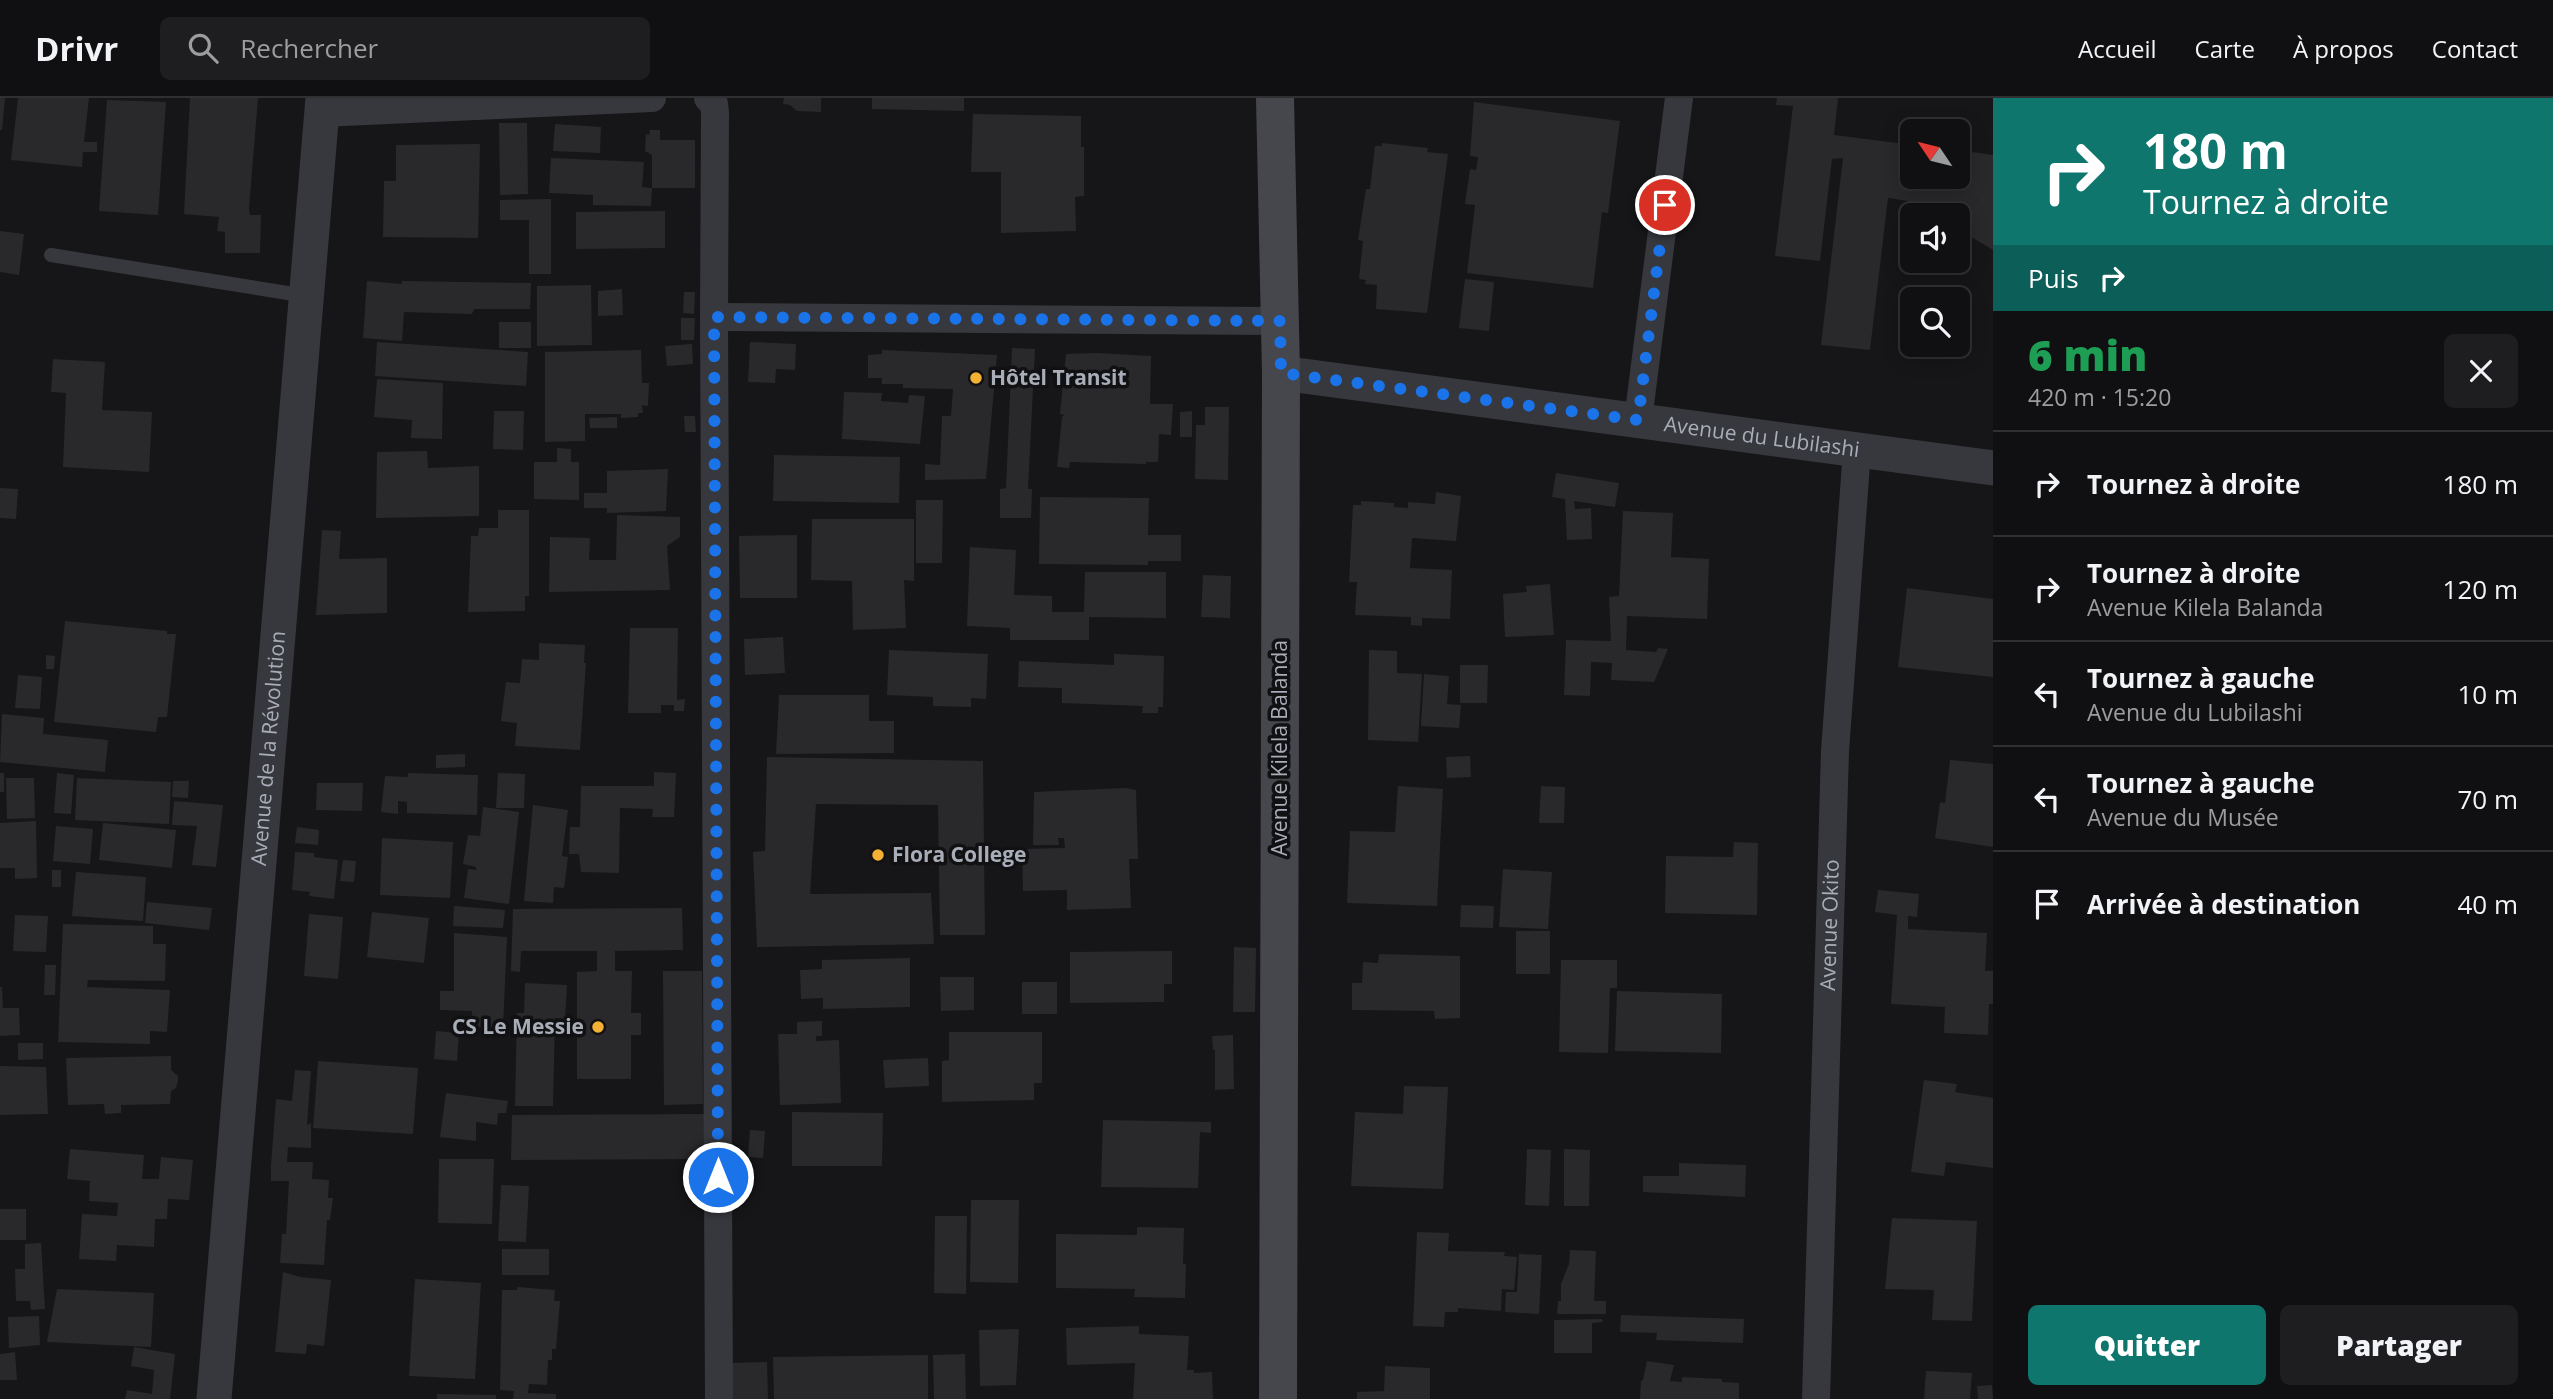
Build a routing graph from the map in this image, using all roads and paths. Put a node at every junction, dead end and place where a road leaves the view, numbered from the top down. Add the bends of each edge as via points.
1 (652, 98) edge
2 (708, 98) edge
3 (1275, 98) edge
4 (1679, 98) edge
5 (322, 105) edge
6 (51, 255) dead end
7 (306, 296) junction
8 (714, 317) junction
9 (1280, 321) junction
10 (1281, 373) junction
11 (1638, 420) junction
12 (1857, 450) junction
13 (1993, 468) edge
14 (214, 1399) edge
15 (719, 1399) edge
16 (1278, 1399) edge
17 (1816, 1399) edge

1 - 5 street
2 - 8 street via 715,113
3 - 9 main road, Avenue Kilela Balanda
4 - 11 street
5 - 7 street, Avenue de la Révolution
6 - 7 lane
7 - 14 street, Avenue de la Révolution
8 - 9 street
8 - 15 street
9 - 10 main road, Avenue Kilela Balanda
10 - 11 street, Avenue du Lubilashi
10 - 16 main road, Avenue Kilela Balanda
11 - 12 street, Avenue du Lubilashi
12 - 13 street, Avenue du Lubilashi
12 - 17 street, Avenue Okito via 1835,751

